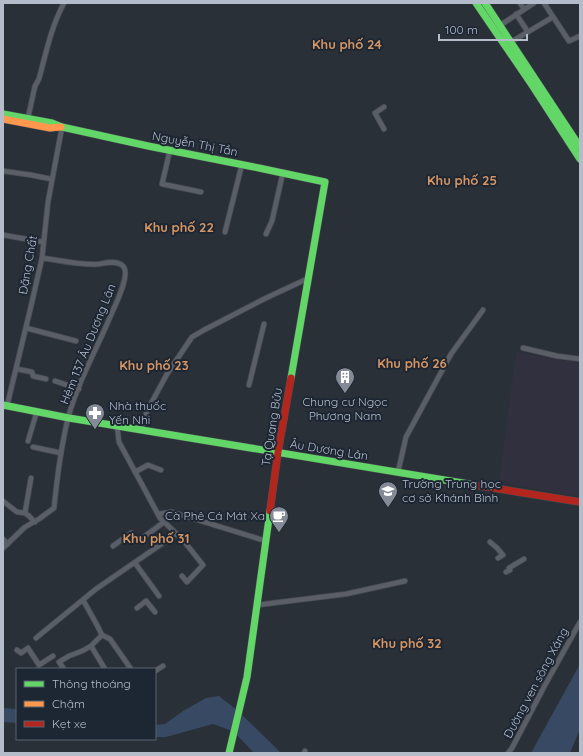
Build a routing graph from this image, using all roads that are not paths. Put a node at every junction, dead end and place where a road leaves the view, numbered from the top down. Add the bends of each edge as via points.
1 (64, 3) edge
2 (476, 3) edge
3 (485, 3) edge
4 (520, 3) edge
5 (534, 3) edge
6 (544, 3) edge
7 (524, 9) junction
8 (516, 14) junction
9 (553, 17) junction
10 (496, 28) junction
11 (528, 32) junction
12 (580, 36) edge
13 (511, 42) junction
14 (384, 107) dead end
15 (3, 114) edge
16 (28, 118) junction
17 (3, 119) edge
18 (62, 127) junction
19 (384, 129) dead end
20 (580, 147) edge
21 (170, 150) junction
22 (580, 160) edge
23 (242, 164) junction
24 (3, 171) edge
25 (283, 172) junction
26 (51, 179) junction
27 (325, 182) joint
28 (201, 192) dead end
29 (225, 232) dead end
30 (266, 234) dead end
31 (3, 235) edge
32 (43, 242) junction
33 (42, 258) junction
34 (308, 278) junction
35 (483, 310) dead end
36 (264, 324) dead end
37 (26, 328) junction
38 (76, 341) dead end
39 (523, 348) dead end
40 (580, 359) edge
41 (17, 369) junction
42 (46, 379) dead end
43 (55, 381) dead end
44 (249, 385) dead end
45 (79, 388) junction
46 (5, 405) edge
47 (37, 412) junction
48 (69, 418) junction
49 (116, 426) junction
50 (140, 430) junction
51 (28, 442) dead end
52 (33, 447) dead end
53 (278, 452) junction
54 (61, 453) junction
55 (161, 470) dead end
56 (135, 472) junction
57 (398, 472) junction
58 (31, 478) dead end
59 (3, 501) edge
60 (580, 502) edge
61 (25, 513) junction
62 (158, 514) junction
63 (35, 522) junction
64 (164, 522) junction
65 (176, 534) junction
66 (3, 539) edge
67 (266, 540) junction
68 (490, 542) dead end
69 (8, 544) junction
70 (112, 546) dead end
71 (3, 548) edge
72 (498, 558) dead end
73 (524, 559) dead end
74 (135, 563) junction
75 (506, 572) dead end
76 (182, 576) dead end
77 (405, 581) dead end
78 (159, 596) dead end
79 (83, 600) junction
80 (257, 605) junction
81 (137, 608) dead end
82 (156, 612) dead end
83 (580, 622) edge
84 (102, 635) junction
85 (36, 638) dead end
86 (91, 646) junction
87 (17, 650) dead end
88 (53, 656) dead end
89 (163, 666) dead end
90 (63, 668) edge
91 (104, 668) edge
92 (130, 668) edge
93 (156, 670) edge
94 (229, 753) edge
95 (508, 753) edge

1 - 16 street via 51,32
2 - 10 main road
3 - 10 main road
4 - 7 street
5 - 7 street
6 - 9 street
7 - 8 street
8 - 10 street
8 - 11 street
9 - 11 street
9 - 12 street via 569,41
10 - 13 main road
10 - 22 main road
11 - 13 street
13 - 20 main road
14 - 19 street via 375,114
15 - 16 main road, Nguyễn Thị Tần
16 - 18 main road, Nguyễn Thị Tần via 52,122
17 - 18 main road, Nguyễn Thị Tần via 50,128
18 - 21 main road, Nguyễn Thị Tần
18 - 26 street, Đặng Chất
21 - 23 main road, Nguyễn Thị Tần
21 - 28 street via 162,184
23 - 25 main road, Nguyễn Thị Tần
23 - 29 street
24 - 26 street
25 - 27 main road, Nguyễn Thị Tần
25 - 30 street via 272,221
26 - 32 street, Đặng Chất
27 - 34 main road, Tạ Quang Bửu
31 - 32 street
32 - 33 street, Đặng Chất
33 - 37 street, Đặng Chất
33 - 45 street, Hẻm 137 Âu Dương Lân via 85,264 120,264 126,272 120,294
34 - 50 street via 192,337 167,374
34 - 53 main road, Tạ Quang Bửu
35 - 57 street via 451,354 406,437
36 - 44 street
37 - 38 street
37 - 41 street, Đặng Chất
39 - 40 street
41 - 42 street via 32,372 33,376
41 - 46 street, Đặng Chất
43 - 45 street
45 - 48 street, Hẻm 137 Âu Dương Lân
46 - 47 main road, Âu Dương Lân
47 - 48 main road, Âu Dương Lân
47 - 51 street
48 - 49 main road, Âu Dương Lân
48 - 54 street, Hẻm 137 Âu Dương Lân
49 - 50 main road, Âu Dương Lân
49 - 56 street via 118,442
50 - 53 main road, Âu Dương Lân
52 - 54 street
53 - 57 main road, Âu Dương Lân
53 - 67 main road, Tạ Quang Bửu
54 - 63 street, Hẻm 137 Âu Dương Lân via 54,508
55 - 56 street via 148,465
56 - 62 street
57 - 60 main road, Âu Dương Lân
58 - 61 street
59 - 61 street via 17,512
61 - 63 street
62 - 64 street
62 - 67 street via 172,512
63 - 69 street, Hẻm 137 Âu Dương Lân via 25,527
64 - 65 street
64 - 70 street via 137,542 131,533
65 - 74 street
65 - 76 street via 203,565 187,582
66 - 69 street
67 - 80 main road, Tạ Quang Bửu
68 - 72 street via 503,555
69 - 71 street, Hẻm 137 Âu Dương Lân
73 - 75 street
74 - 78 street
74 - 79 street
77 - 80 street via 346,594
79 - 84 street
79 - 85 street
80 - 94 main road, Tạ Quang Bửu via 247,677
81 - 82 street via 146,601
83 - 95 street, Đường ven sông Xáng
84 - 86 street
84 - 92 street via 110,640
86 - 90 street via 59,662
86 - 91 street
87 - 88 street via 21,653 28,648 39,665
89 - 93 street

